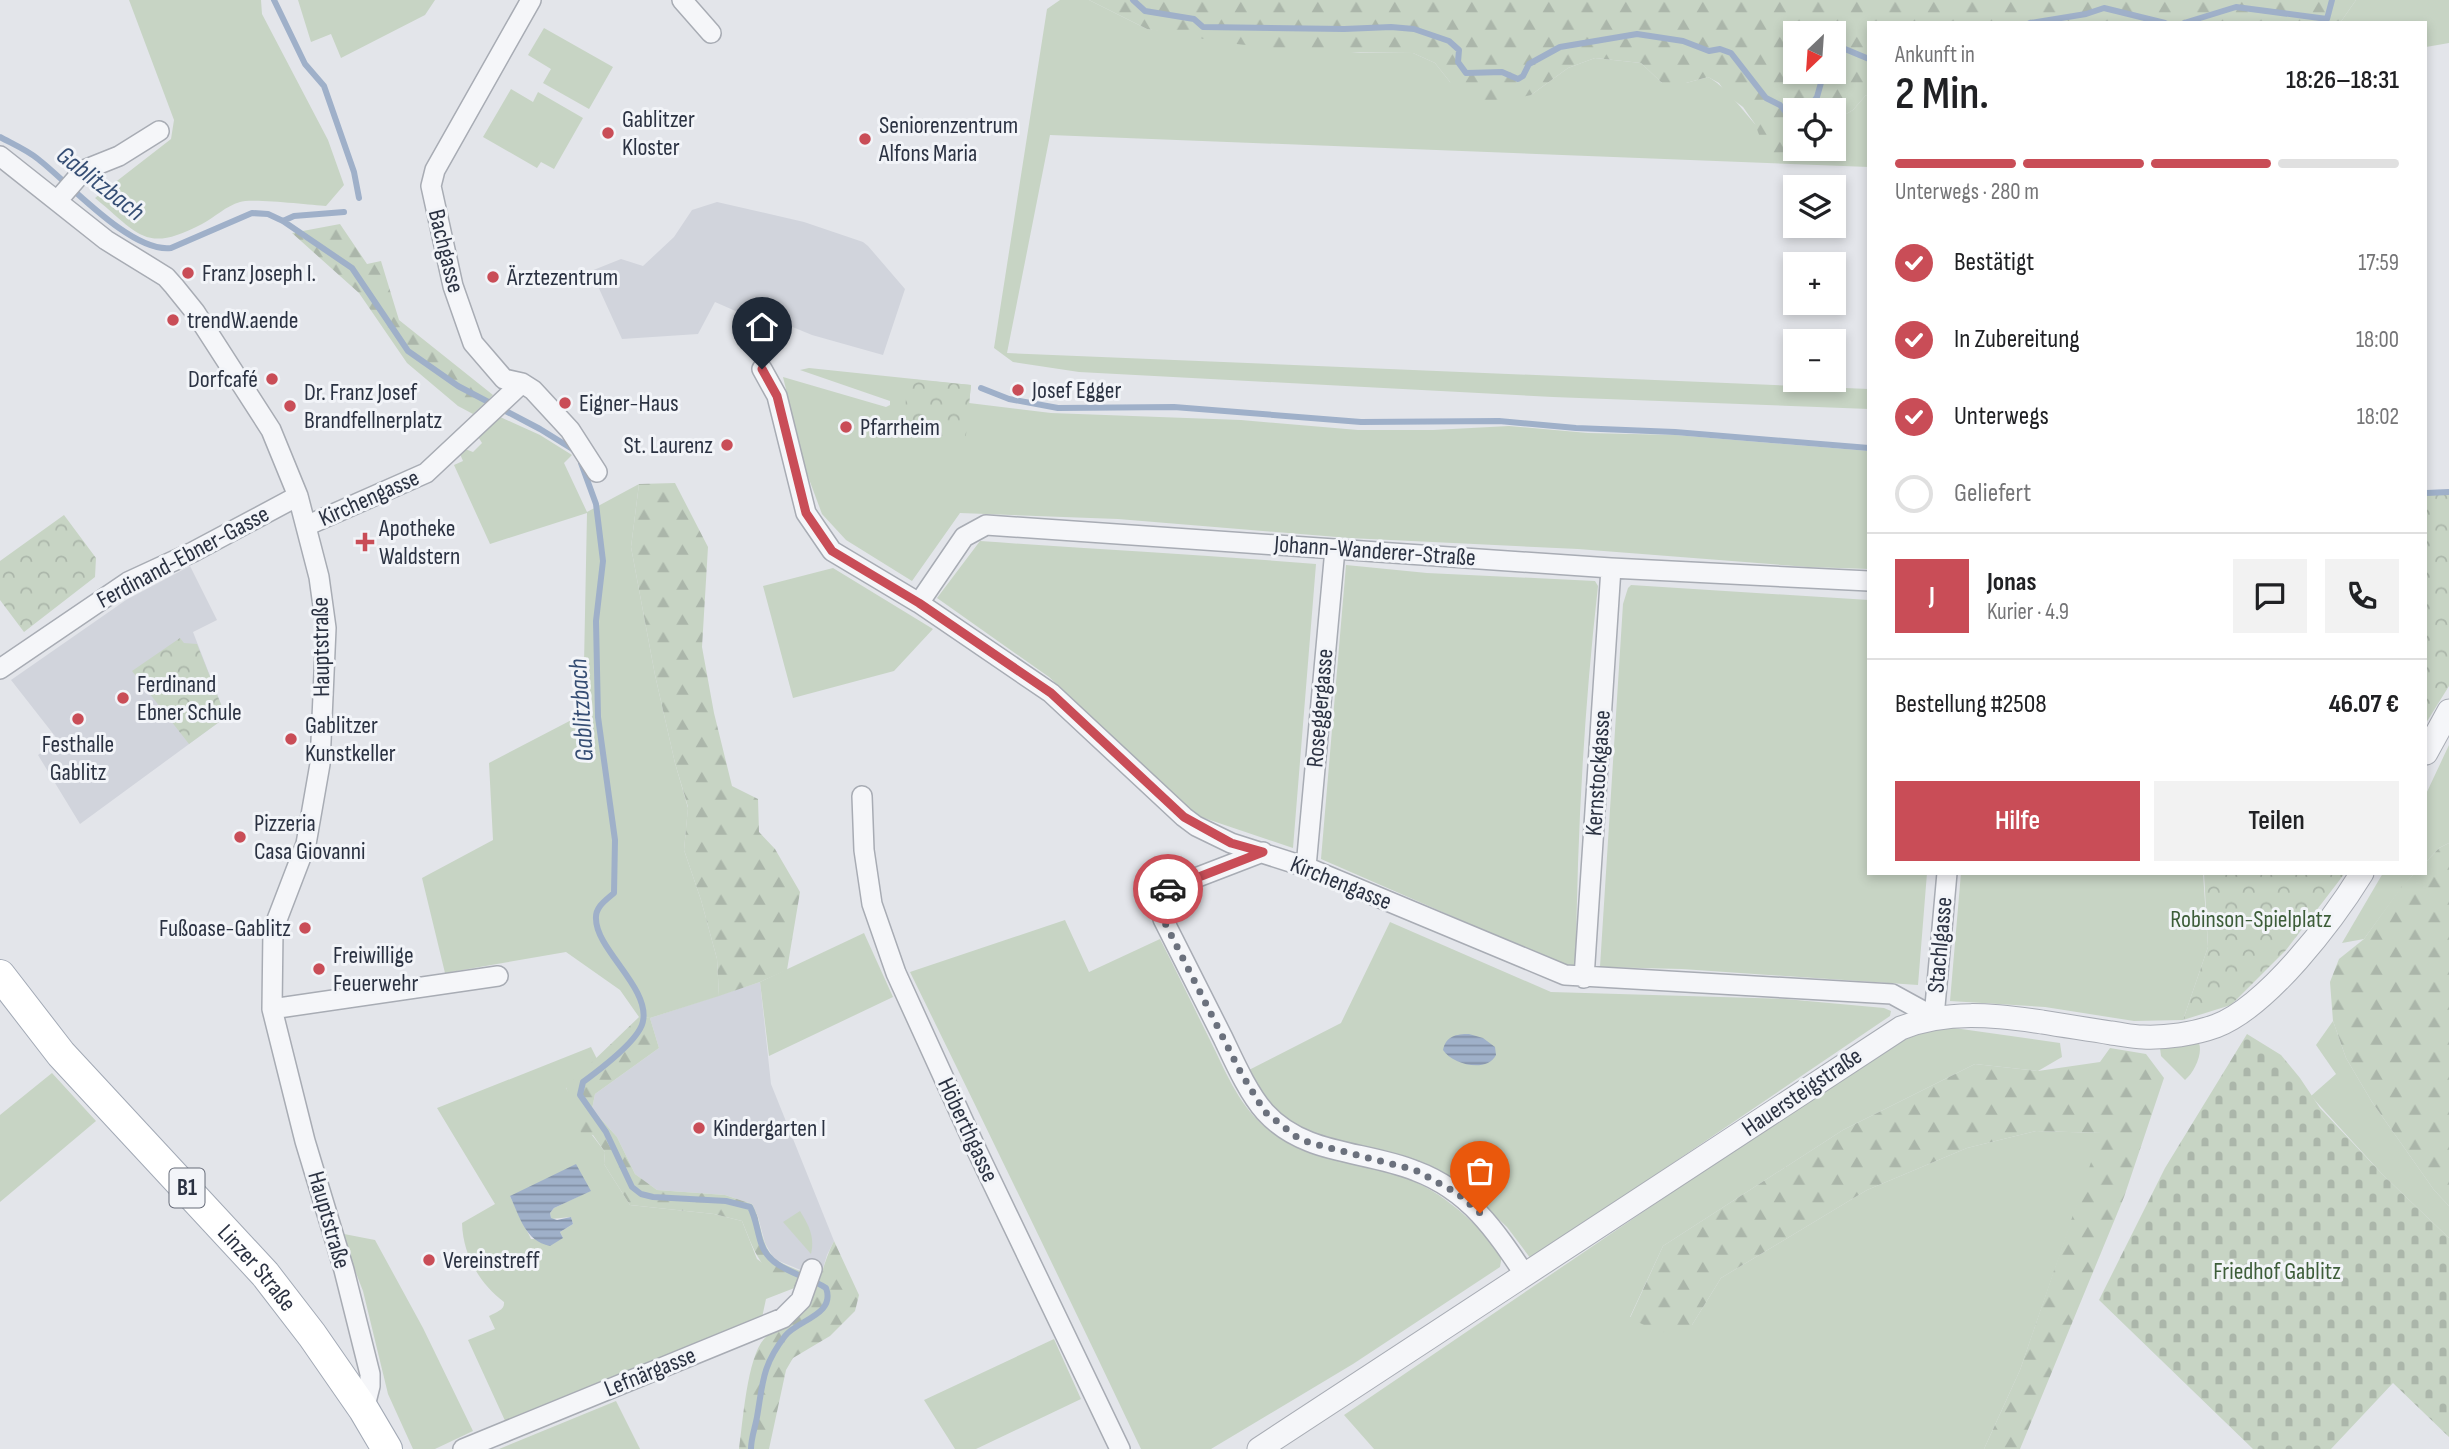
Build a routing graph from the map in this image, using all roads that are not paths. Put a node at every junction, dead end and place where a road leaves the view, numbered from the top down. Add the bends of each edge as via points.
1 (531, 0) edge
2 (682, 0) edge
3 (710, 33) dead end
4 (159, 131) dead end
5 (0, 156) edge
6 (61, 197) junction
7 (762, 369) dead end
8 (517, 387) junction
9 (597, 472) dead end
10 (298, 496) junction
11 (306, 526) junction
12 (1335, 549) junction
13 (1611, 568) junction
14 (1867, 582) edge
15 (919, 603) junction
16 (0, 668) edge
17 (2449, 710) edge
18 (2427, 751) edge
19 (862, 796) dead end
20 (1263, 852) junction
21 (1306, 867) junction
22 (1947, 875) edge
23 (2361, 875) edge
24 (0, 975) edge
25 (498, 976) dead end
26 (1584, 978) junction
27 (272, 1009) junction
28 (1934, 1017) junction
29 (812, 1269) dead end
30 (1525, 1275) junction
31 (364, 1410) junction
32 (387, 1449) edge
33 (463, 1449) edge
34 (1120, 1449) edge
35 (1259, 1449) edge

1 - 8 street, Bachgasse via 430,186 453,286 473,344
2 - 3 street
4 - 6 street via 119,156 84,170
5 - 6 street, Hauptstraße
6 - 10 street, Hauptstraße via 107,240 166,277 195,312 276,440
7 - 15 street, Kirchengasse via 777,396 806,513 832,551
8 - 9 street, Bachgasse via 533,390 570,430
8 - 11 street, Kirchengasse via 426,473
10 - 11 street, Hauptstraße
10 - 16 street, Ferdinand-Ebner-Gasse via 128,582
11 - 27 street, Hauptstraße via 326,628 320,764 306,844 273,930
12 - 13 street, Johann-Wanderer-Straße
12 - 15 street, Johann-Wanderer-Straße via 986,525 964,537
12 - 21 street, Roseggergasse
13 - 14 street, Johann-Wanderer-Straße
13 - 26 street, Kernstockgasse
15 - 20 street, Kirchengasse via 1051,693 1184,817 1231,843
17 - 18 street
19 - 34 street, Höberthgasse via 873,904 896,973
20 - 21 street, Kirchengasse
20 - 30 street via 1172,887 1162,898 1163,919 1247,1083 1265,1112 1298,1138 1415,1170 1457,1193 1480,1213
21 - 26 street, Kirchengasse via 1555,971
22 - 28 street, Stachlgasse
23 - 28 street, Hauersteigstraße via 2337,911 2288,968 2257,998 2218,1025 2141,1038 2004,1016
24 - 31 main road, Linzer Straße / B1 via 61,1054 265,1274
25 - 27 street
26 - 28 street, Kirchengasse via 1892,994
27 - 31 street, Hauptstraße via 370,1374
28 - 30 street, Hauersteigstraße via 1887,1036
29 - 33 street, Lefnärgasse via 801,1300 783,1318
30 - 35 street, Hauersteigstraße
31 - 32 main road, Linzer Straße / B1

